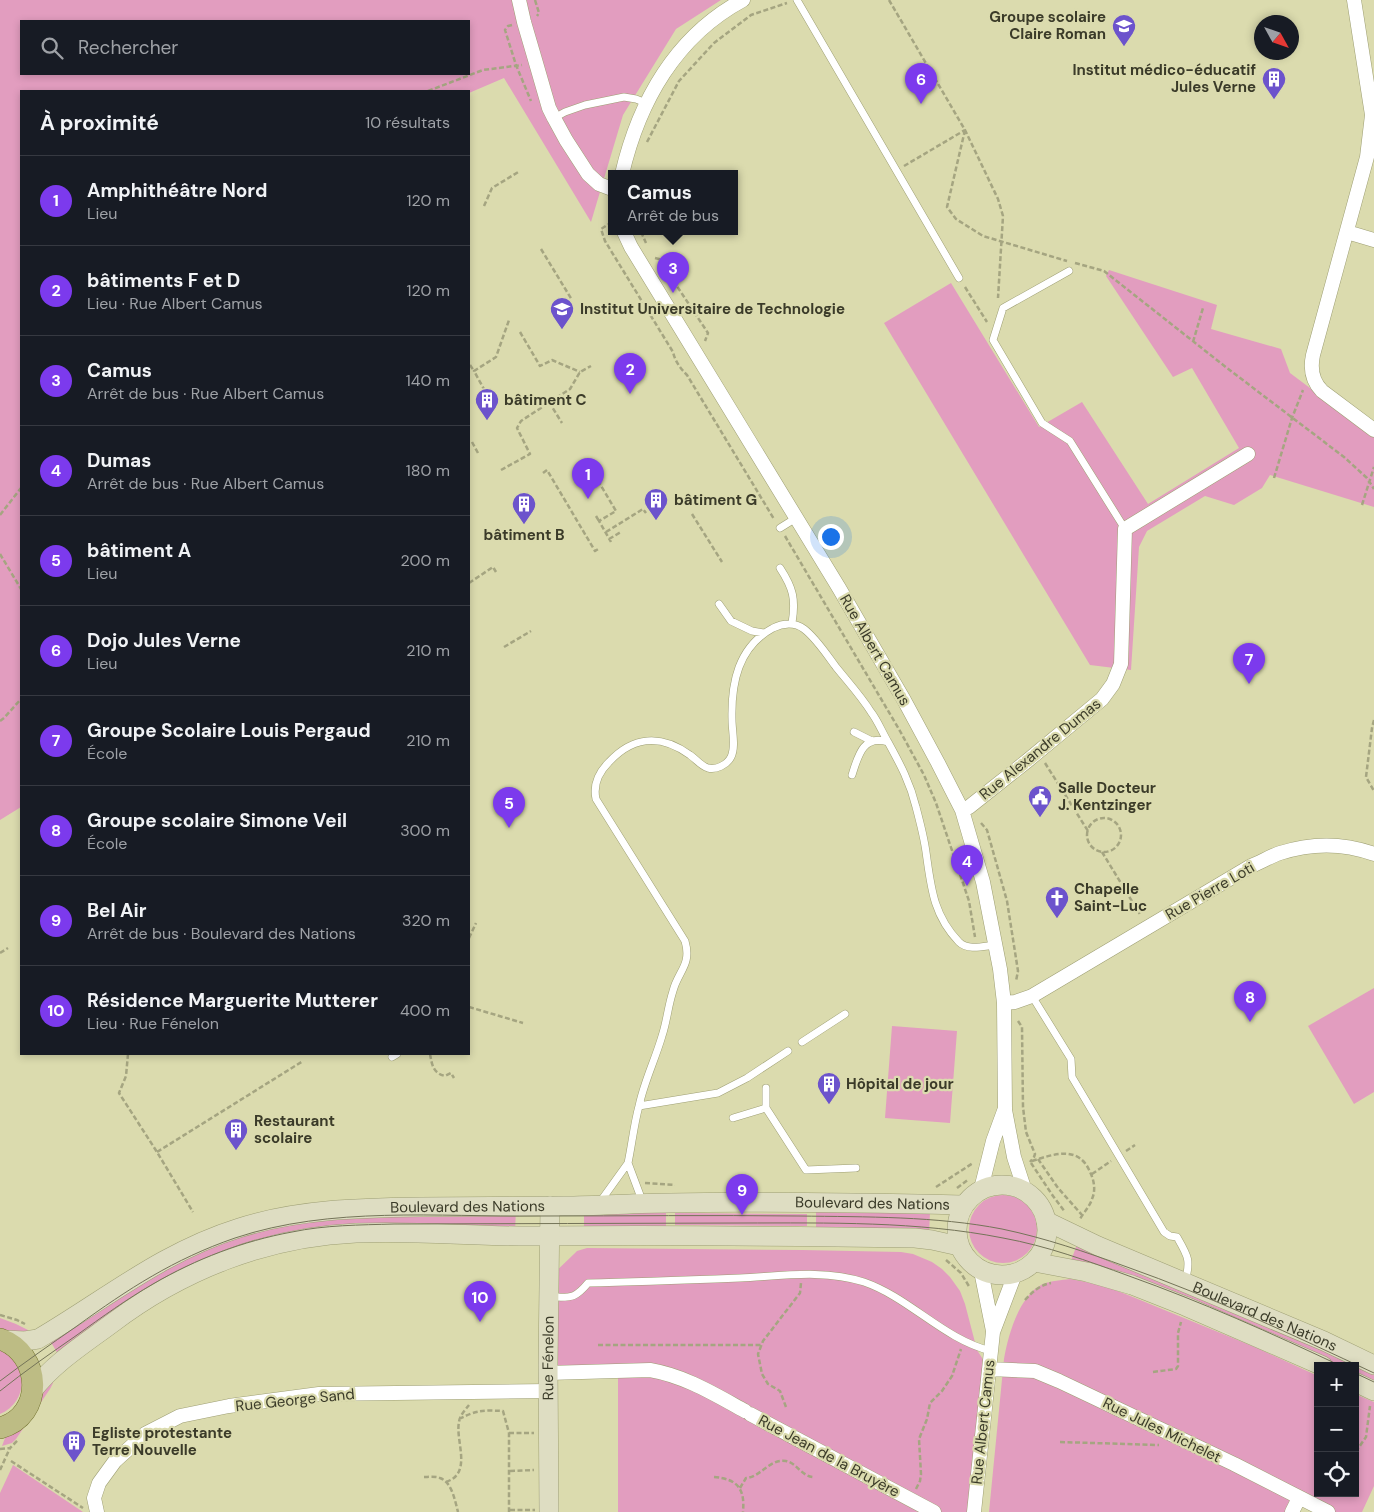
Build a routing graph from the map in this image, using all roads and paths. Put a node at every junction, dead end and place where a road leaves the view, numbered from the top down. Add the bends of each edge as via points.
1 (519, 0) edge
2 (743, 0) edge
3 (797, 0) edge
4 (889, 0) edge
5 (1354, 0) edge
6 (536, 63) junction
7 (1370, 72) edge
8 (470, 75) edge
9 (470, 75) edge
10 (431, 90) edge
11 (646, 102) junction
12 (1373, 115) edge
13 (554, 118) junction
14 (965, 130) junction
15 (645, 146) dead end
16 (623, 170) edge
17 (896, 170) junction
18 (520, 171) dead end
19 (608, 188) edge
20 (484, 206) dead end
21 (1347, 232) junction
22 (625, 235) edge
23 (1374, 240) edge
24 (1002, 241) junction
25 (541, 248) dead end
26 (1069, 271) dead end
27 (959, 278) joint
28 (572, 300) dead end
29 (998, 301) dead end
30 (1203, 308) dead end
31 (993, 316) dead end
32 (509, 320) dead end
33 (520, 332) dead end
34 (1193, 342) junction
35 (470, 365) edge
36 (591, 366) dead end
37 (474, 371) junction
38 (580, 372) junction
39 (1313, 377) junction
40 (485, 390) dead end
41 (543, 399) dead end
42 (547, 403) junction
43 (1292, 418) junction
44 (562, 423) dead end
45 (1374, 430) edge
46 (472, 442) dead end
47 (478, 453) dead end
48 (1248, 454) dead end
49 (1374, 467) edge
50 (501, 470) dead end
51 (543, 473) dead end
52 (594, 474) dead end
53 (1274, 478) dead end
54 (1370, 482) junction
55 (20, 489) edge
56 (1374, 489) edge
57 (1362, 505) dead end
58 (646, 513) dead end
59 (692, 514) dead end
60 (0, 515) edge
61 (596, 516) dead end
62 (796, 518) junction
63 (599, 521) junction
64 (780, 528) dead end
65 (1125, 529) junction
66 (605, 532) junction
67 (621, 532) dead end
68 (584, 533) junction
69 (580, 536) dead end
70 (600, 548) dead end
71 (0, 554) edge
72 (722, 562) dead end
73 (780, 568) dead end
74 (496, 572) dead end
75 (470, 582) edge
76 (20, 587) edge
77 (719, 604) dead end
78 (792, 623) junction
79 (530, 631) dead end
80 (764, 633) junction
81 (504, 647) dead end
82 (20, 700) edge
83 (1374, 720) edge
84 (0, 721) edge
85 (854, 732) dead end
86 (872, 741) junction
87 (888, 742) junction
88 (1038, 752) junction
89 (852, 775) dead end
90 (1374, 791) edge
91 (962, 810) junction
92 (1088, 831) junction
93 (1102, 852) junction
94 (1374, 854) edge
95 (476, 923) dead end
96 (1148, 928) junction
97 (470, 936) edge
98 (995, 945) junction
99 (8, 948) dead end
100 (0, 953) edge
101 (1032, 996) junction
102 (1004, 1003) junction
103 (470, 1007) edge
104 (845, 1014) dead end
105 (523, 1023) dead end
106 (802, 1042) dead end
107 (788, 1051) dead end
108 (128, 1055) edge
109 (430, 1055) edge
110 (302, 1061) dead end
111 (454, 1078) dead end
112 (766, 1088) dead end
113 (639, 1106) junction
114 (766, 1108) junction
115 (1004, 1110) junction
116 (734, 1118) dead end
117 (158, 1152) junction
118 (1038, 1159) junction
119 (976, 1161) dead end
120 (628, 1163) junction
121 (856, 1168) dead end
122 (976, 1183) junction
123 (934, 1188) dead end
124 (1025, 1191) junction
125 (959, 1198) junction
126 (643, 1204) junction
127 (598, 1205) junction
128 (550, 1206) junction
129 (193, 1212) dead end
130 (1068, 1215) dead end
131 (1082, 1215) junction
132 (1046, 1220) junction
133 (1078, 1222) dead end
134 (550, 1236) junction
135 (959, 1246) junction
136 (943, 1258) dead end
137 (1034, 1262) junction
138 (981, 1271) junction
139 (801, 1274) junction
140 (1015, 1274) junction
141 (1055, 1282) dead end
142 (1185, 1282) junction
143 (970, 1288) dead end
144 (549, 1297) junction
145 (1024, 1300) dead end
146 (1185, 1306) junction
147 (0, 1315) edge
148 (25, 1324) dead end
149 (993, 1332) junction
150 (2, 1340) edge
151 (963, 1340) junction
152 (762, 1345) junction
153 (598, 1346) dead end
154 (991, 1351) junction
155 (1314, 1362) edge
156 (1374, 1365) edge
157 (989, 1368) junction
158 (1153, 1372) dead end
159 (548, 1382) junction
160 (1359, 1384) edge
161 (33, 1390) junction
162 (1373, 1390) edge
163 (473, 1392) junction
164 (786, 1407) dead end
165 (459, 1419) junction
166 (548, 1432) junction
167 (510, 1433) junction
168 (4, 1435) edge
169 (1060, 1442) dead end
170 (1162, 1445) dead end
171 (1359, 1447) edge
172 (11, 1461) dead end
173 (548, 1469) junction
174 (0, 1470) edge
175 (509, 1471) junction
176 (424, 1477) dead end
177 (714, 1477) dead end
178 (813, 1477) dead end
179 (446, 1482) junction
180 (740, 1488) junction
181 (1299, 1498) junction
182 (909, 1499) junction
183 (91, 1511) edge
184 (509, 1511) edge
185 (548, 1511) edge
186 (458, 1512) edge
187 (743, 1512) edge
188 (934, 1512) edge
189 (974, 1512) edge
190 (1292, 1512) edge
191 (1328, 1512) edge

1 - 6 street
2 - 11 street via 701,29 675,56
3 - 15 path via 751,15 714,43 679,81
3 - 17 lane
4 - 14 path
5 - 7 street
6 - 8 path via 483,70
6 - 13 street
7 - 12 street
9 - 10 path
11 - 13 lane via 624,97 585,105
11 - 16 street
12 - 21 street via 1367,157
13 - 19 street via 588,174
14 - 17 path
14 - 24 path via 998,199
14 - 24 path via 947,207 956,219 983,236
17 - 27 lane
18 - 20 path via 492,188
21 - 23 street
21 - 39 street via 1313,355
22 - 62 street, Rue Albert Camus
24 - 29 path
24 - 34 path via 1104,271
25 - 28 path
26 - 65 lane via 1003,308 993,340 1042,423 1070,441
27 - 31 path via 989,325
30 - 34 path
32 - 37 path via 496,357
33 - 38 path via 540,366 552,360
34 - 43 path
35 - 37 path
36 - 38 path
37 - 40 path
38 - 42 path via 570,389
39 - 43 path via 1305,385
39 - 45 street via 1322,391
41 - 42 path
42 - 44 path
42 - 50 path via 521,421 517,428 530,454
43 - 53 path
43 - 54 path via 1344,456
46 - 47 path
48 - 65 street
49 - 54 path
51 - 68 path via 547,470
52 - 63 path via 616,511
54 - 56 path
54 - 57 path
55 - 60 path
58 - 66 path via 644,509
59 - 72 path
61 - 63 path
62 - 64 lane
62 - 91 street, Rue Albert Camus via 904,700
63 - 66 path
65 - 88 street, Rue Alexandre Dumas via 1121,664 1113,684 1102,699
66 - 67 path via 610,540
68 - 69 path
68 - 70 path via 595,551
71 - 76 path
73 - 78 lane via 792,591 795,607
74 - 75 path via 493,567
77 - 80 lane via 731,621
78 - 80 lane
78 - 87 lane via 804,629 823,649 872,712
79 - 81 path
80 - 113 lane via 740,661 734,684 733,744 731,758 726,763 709,768 674,745 642,741 627,746 598,775 596,799 688,950 685,966 673,989 662,1037
82 - 84 path
83 - 90 path via 1366,777
85 - 86 lane
86 - 87 lane
86 - 89 lane via 860,752
87 - 98 lane via 909,782 937,908 961,944 969,948
88 - 91 street, Rue Alexandre Dumas
88 - 92 path
91 - 98 street, Rue Albert Camus via 983,882
92 - 93 path via 1092,847
92 - 93 path via 1094,822 1104,818 1118,826 1121,836 1118,846
93 - 96 path
94 - 96 street, Rue Pierre Loti via 1358,848 1336,846 1280,853 1252,866
95 - 97 path
96 - 101 street, Rue Pierre Loti
98 - 102 street, Rue Albert Camus
99 - 100 path
101 - 102 street, Rue Pierre Loti
101 - 142 lane via 1071,1060 1072,1077 1164,1232 1177,1237 1184,1248 1189,1264
102 - 115 street, Rue Albert Camus
103 - 105 path
104 - 106 lane
107 - 113 lane via 718,1094
108 - 117 path via 126,1076 119,1093
109 - 111 path via 438,1074 445,1076 451,1073
110 - 117 path
112 - 114 lane
113 - 120 lane
114 - 116 lane
114 - 121 lane via 806,1170
115 - 122 street, Rue Albert Camus
115 - 124 street, Rue Albert Camus
117 - 129 path
118 - 130 path via 1030,1162
118 - 131 path
118 - 131 path via 1071,1154 1086,1163 1095,1188 1091,1203
119 - 123 path
120 - 126 lane
120 - 127 lane
122 - 124 main road via 1002,1184
122 - 125 main road
122 - 125 path
124 - 132 main road via 1035,1199
125 - 126 main road, Boulevard des Nations via 920,1204
125 - 135 main road via 956,1230
126 - 127 main road, Boulevard des Nations
127 - 128 main road, Boulevard des Nations
128 - 134 main road, Rue Fénelon
128 - 150 main road, Boulevard des Nations via 326,1210 266,1220 170,1256 38,1338
131 - 133 path
132 - 137 main road via 1046,1240
132 - 142 main road, Boulevard des Nations via 1098,1246
134 - 135 main road, Boulevard des Nations via 915,1238
134 - 144 main road, Rue Fénelon
134 - 161 main road, Boulevard des Nations via 356,1233 264,1247 216,1263 152,1294 73,1352 44,1376
135 - 138 main road via 967,1261
136 - 143 path via 961,1274
137 - 140 main road
137 - 146 main road, Boulevard des Nations via 1132,1285
138 - 140 main road via 998,1276
138 - 149 street, Rue Albert Camus
139 - 144 lane via 588,1283 571,1298
139 - 151 lane via 862,1281 882,1289
139 - 152 path via 800,1293
140 - 149 street, Rue Albert Camus
141 - 145 path via 1044,1284
142 - 156 main road, Boulevard des Nations
144 - 159 main road, Rue Fénelon
146 - 155 main road, Boulevard des Nations
146 - 158 path via 1178,1334 1178,1366
147 - 148 path
149 - 154 street, Rue Albert Camus
150 - 161 main road via 17,1348 27,1361
151 - 154 lane
151 - 182 path via 952,1376 930,1403 919,1440 920,1481
152 - 153 path
152 - 164 path via 758,1354 762,1374 768,1384 780,1391
154 - 157 street, Rue Albert Camus
157 - 181 street, Rue Jules Michelet via 1035,1371 1059,1381
157 - 189 street, Rue Albert Camus
159 - 163 street, Rue George Sand
159 - 166 main road, Rue Fénelon
159 - 182 street, Rue Jean de la Bruyère via 650,1370 663,1372 700,1386
160 - 162 main road
161 - 168 main road via 24,1412
162 - 171 path via 1366,1437
163 - 165 path via 471,1402
163 - 183 street, Rue George Sand via 319,1394 180,1416 145,1434 115,1461 99,1483
165 - 167 path via 482,1410 502,1411
165 - 179 path via 462,1462 456,1476
166 - 167 path
166 - 173 main road, Rue Fénelon
167 - 175 path
168 - 174 path
169 - 170 path
172 - 183 path
173 - 175 path
173 - 185 main road, Rue Fénelon
175 - 184 path
176 - 179 path via 439,1477
177 - 180 path via 729,1480
178 - 180 path via 806,1476 784,1461 746,1478
179 - 186 path
180 - 187 path
181 - 190 street
181 - 191 street, Rue Jules Michelet
182 - 188 street, Rue Jean de la Bruyère
184 - 185 path

